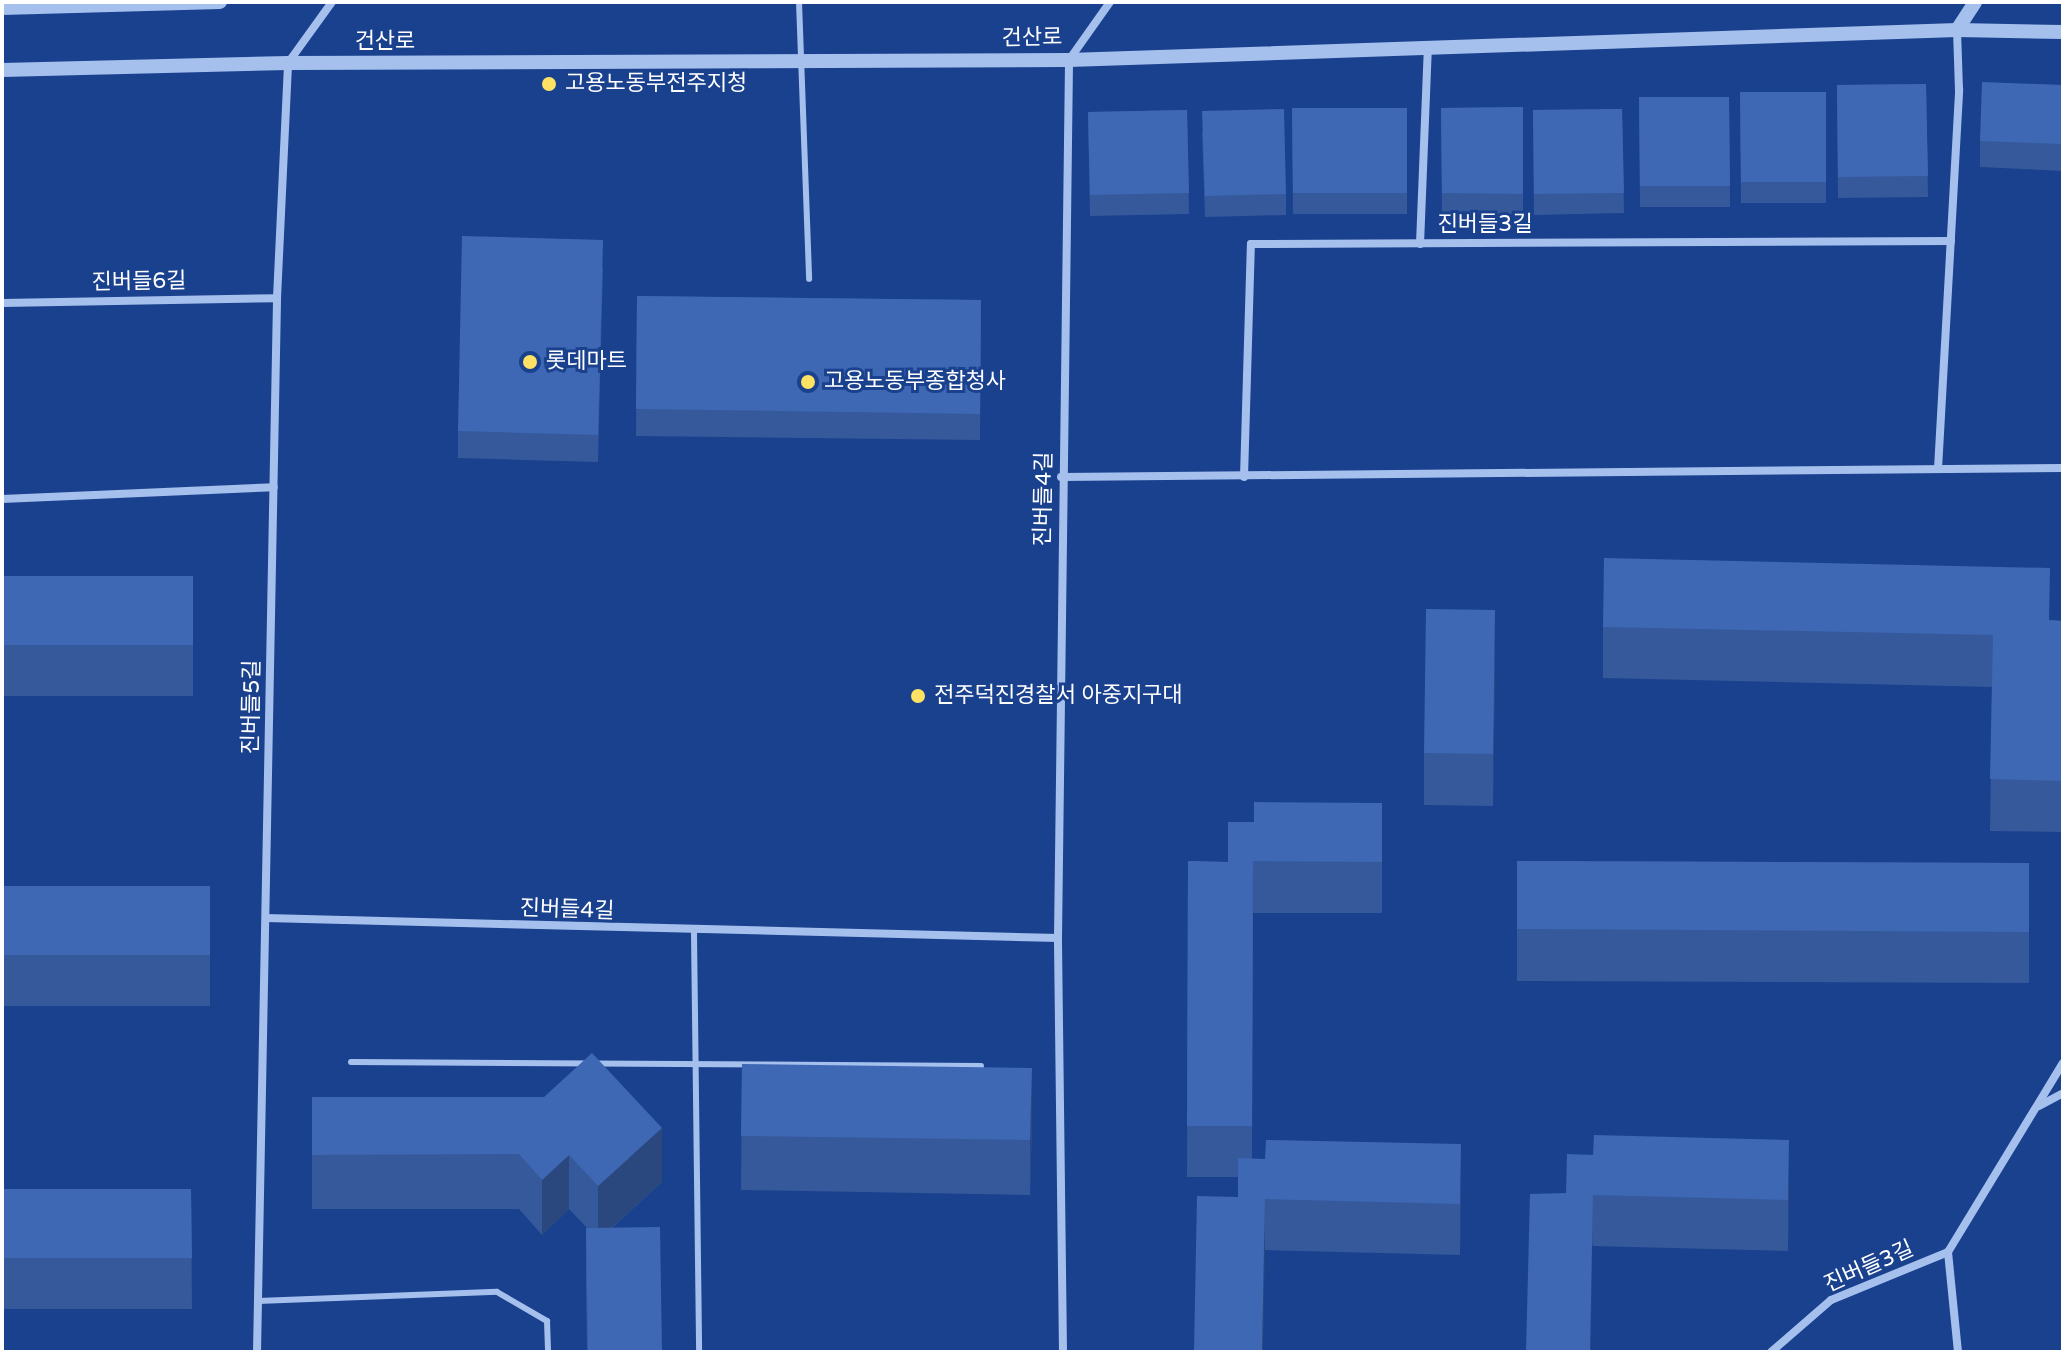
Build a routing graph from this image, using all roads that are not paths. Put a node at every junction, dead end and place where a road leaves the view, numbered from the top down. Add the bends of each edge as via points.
1 (220, 2) edge
2 (332, 2) edge
3 (799, 2) edge
4 (1110, 2) edge
5 (1975, 2) edge
6 (2, 8) edge
7 (1957, 30) junction
8 (2063, 32) edge
9 (1428, 45) junction
10 (1069, 60) junction
11 (288, 63) junction
12 (802, 64) junction
13 (2, 70) edge
14 (1951, 241) junction
15 (1420, 244) junction
16 (809, 279) dead end
17 (277, 298) junction
18 (2, 303) edge
19 (2063, 468) edge
20 (1938, 469) junction
21 (1061, 477) junction
22 (1244, 477) junction
23 (274, 487) junction
24 (2, 499) edge
25 (266, 918) junction
26 (694, 933) junction
27 (1058, 938) junction
28 (351, 1062) dead end
29 (696, 1063) junction
30 (2063, 1063) edge
31 (981, 1066) edge
32 (2063, 1093) edge
33 (2038, 1106) junction
34 (1948, 1252) junction
35 (258, 1301) junction
36 (257, 1352) edge
37 (548, 1352) edge
38 (699, 1352) edge
39 (1063, 1352) edge
40 (1771, 1352) edge
41 (1958, 1352) edge

1 - 6 street
2 - 11 street
3 - 12 lane
4 - 10 street
5 - 7 street
7 - 8 street, 건산로
7 - 9 street, 건산로
7 - 14 street
9 - 10 street, 건산로
9 - 15 street
10 - 12 street, 건산로
10 - 21 street, 진버들4길
11 - 12 street, 건산로
11 - 13 street, 건산로
11 - 17 street, 진버들5길
12 - 16 lane
14 - 15 street, 진버들3길
14 - 20 street
15 - 22 street, 진버들3길 via 1251,244
17 - 18 street, 진버들6길
17 - 23 street, 진버들5길
19 - 20 street
20 - 22 street
21 - 22 street
21 - 27 street, 진버들4길
23 - 24 street
23 - 25 street, 진버들5길
25 - 26 street, 진버들4길
25 - 35 street, 진버들5길
26 - 27 street, 진버들4길
26 - 29 lane
27 - 39 street, 진버들4길
28 - 29 lane
29 - 31 lane
29 - 38 lane
30 - 33 street, 진버들3길
32 - 33 street
33 - 34 street, 진버들3길
34 - 40 street, 진버들3길 via 1831,1300
34 - 41 street, 진버들3길
35 - 36 street, 진버들5길
35 - 37 lane via 497,1292 547,1321

